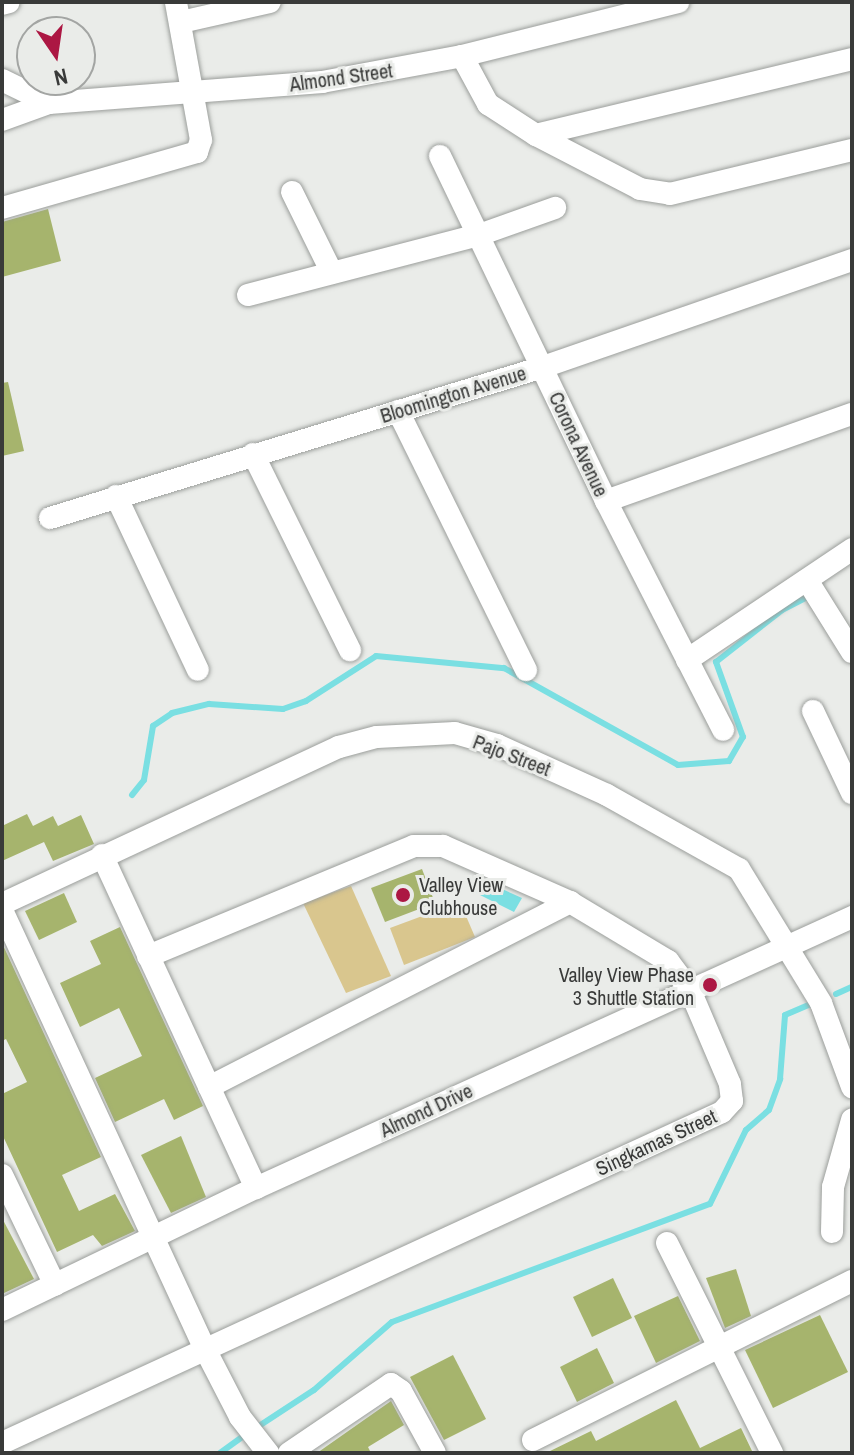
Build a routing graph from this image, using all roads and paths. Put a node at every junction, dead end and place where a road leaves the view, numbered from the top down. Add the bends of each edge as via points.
1 (9, 2) edge
2 (270, 2) edge
3 (678, 2) edge
4 (2, 4) edge
5 (178, 12) edge
6 (462, 56) junction
7 (852, 59) edge
8 (2, 80) edge
9 (194, 94) junction
10 (49, 103) junction
11 (2, 120) edge
12 (536, 135) junction
13 (852, 150) edge
14 (440, 156) dead end
15 (292, 192) dead end
16 (2, 208) edge
17 (555, 208) dead end
18 (479, 235) junction
19 (852, 260) edge
20 (332, 273) junction
21 (248, 295) dead end
22 (543, 367) junction
23 (398, 411) junction
24 (852, 414) edge
25 (253, 454) junction
26 (116, 496) junction
27 (606, 501) junction
28 (50, 518) dead end
29 (852, 549) edge
30 (807, 580) junction
31 (350, 650) dead end
32 (852, 652) edge
33 (687, 660) junction
34 (198, 670) dead end
35 (526, 670) dead end
36 (813, 711) dead end
37 (723, 730) dead end
38 (852, 793) edge
39 (102, 855) junction
40 (570, 902) junction
41 (2, 904) edge
42 (2, 910) edge
43 (852, 917) edge
44 (792, 948) junction
45 (148, 956) junction
46 (690, 990) junction
47 (848, 1060) edge
48 (209, 1087) junction
49 (852, 1087) edge
50 (852, 1120) edge
51 (2, 1175) edge
52 (843, 1182) edge
53 (256, 1188) junction
54 (832, 1232) dead end
55 (154, 1237) junction
56 (667, 1243) dead end
57 (852, 1281) edge
58 (55, 1285) junction
59 (2, 1310) edge
60 (720, 1350) junction
61 (206, 1351) junction
62 (533, 1440) dead end
63 (2, 1443) edge
64 (268, 1453) edge
65 (289, 1453) edge
66 (435, 1453) edge
67 (772, 1453) edge

1 - 4 street
2 - 5 street
3 - 6 street, Almond Street
5 - 9 street
6 - 9 street, Almond Street via 322,82
6 - 12 street via 484,100
7 - 12 street
8 - 10 street, Almond Street
9 - 10 street, Almond Street
9 - 16 street via 201,140 187,159
10 - 11 street
12 - 13 street via 640,189 670,194
14 - 18 street, Corona Avenue
15 - 20 street
17 - 18 street
18 - 20 street
18 - 22 street, Corona Avenue
19 - 22 street, Bloomington Avenue
20 - 21 street
22 - 23 street, Bloomington Avenue
22 - 27 street, Corona Avenue
23 - 25 street, Bloomington Avenue
23 - 35 street
24 - 27 street
25 - 26 street, Bloomington Avenue
25 - 31 street
26 - 28 street, Bloomington Avenue
26 - 34 street
27 - 33 street, Corona Avenue
29 - 30 street
30 - 32 street
30 - 33 street
33 - 37 street, Corona Avenue
36 - 38 street
39 - 41 street, Pajo Street
39 - 44 street, Pajo Street via 339,747 377,737 455,733 497,745 607,795 724,859 751,882
39 - 45 street
40 - 45 street, Singkamas Street via 428,843
40 - 46 street, Singkamas Street via 668,961
40 - 48 street
42 - 55 street
43 - 44 street, Almond Drive
44 - 46 street, Almond Drive
44 - 47 street, Pajo Street
45 - 48 street
46 - 53 street, Almond Drive
46 - 61 street, Singkamas Street via 730,1084 732,1101 722,1112
47 - 49 street, Pajo Street
48 - 53 street
50 - 52 street
51 - 58 street
52 - 54 street
53 - 55 street, Almond Drive
55 - 58 street, Almond Drive
55 - 61 street
56 - 60 street
57 - 60 street
58 - 59 street, Almond Drive
60 - 62 street
60 - 67 street
61 - 63 street, Singkamas Street
61 - 64 street via 240,1417
65 - 66 street via 391,1384 401,1391

